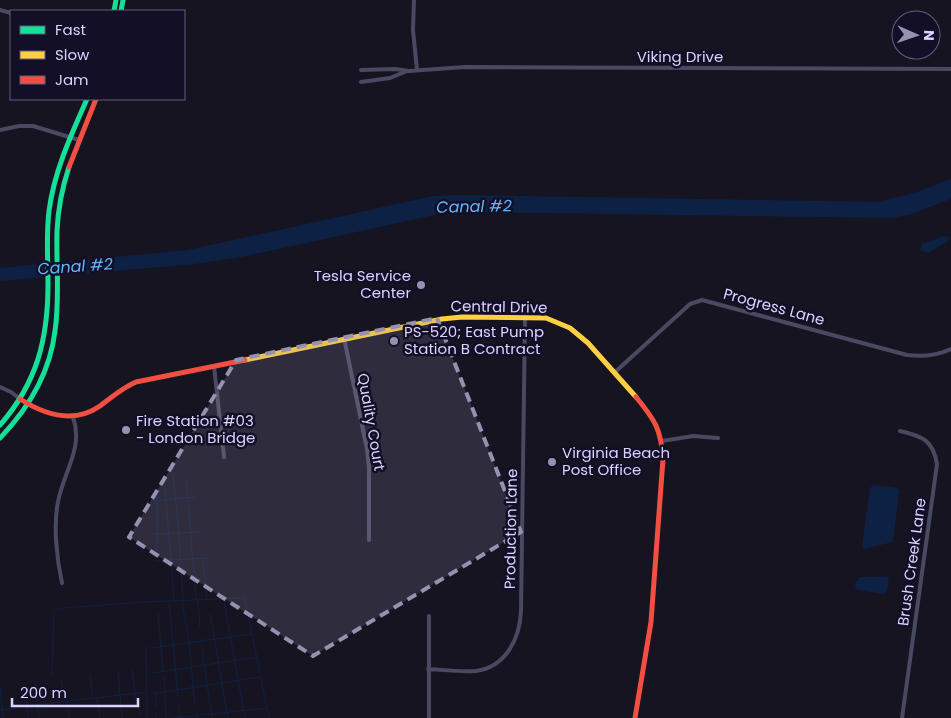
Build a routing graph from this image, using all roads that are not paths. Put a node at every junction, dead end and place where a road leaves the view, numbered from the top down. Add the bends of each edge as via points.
1 (414, 0) edge
2 (951, 69) edge
3 (361, 70) dead end
4 (410, 70) junction
5 (417, 70) junction
6 (361, 82) dead end
7 (87, 100) edge
8 (96, 100) edge
9 (0, 130) edge
10 (71, 138) junction
11 (79, 140) junction
12 (526, 318) junction
13 (344, 338) junction
14 (951, 349) edge
15 (214, 366) junction
16 (614, 373) junction
17 (0, 387) edge
18 (20, 399) junction
19 (28, 405) junction
20 (72, 417) junction
21 (0, 425) edge
22 (900, 431) dead end
23 (0, 438) edge
24 (718, 438) dead end
25 (662, 441) junction
26 (224, 457) dead end
27 (369, 540) dead end
28 (62, 583) dead end
29 (430, 616) dead end
30 (428, 669) junction
31 (429, 718) edge
32 (635, 718) edge
33 (902, 718) edge

1 - 5 street
2 - 5 street, Viking Drive via 465,67
3 - 4 street, Viking Drive
4 - 5 street, Viking Drive
4 - 6 street, Viking Drive via 390,78
7 - 10 street
8 - 11 street
9 - 10 street via 33,126
10 - 11 street
10 - 18 street via 50,204 43,348
11 - 19 street via 64,181 58,218 57,318 53,344 45,372
12 - 13 street, Central Drive via 442,319
12 - 16 street, Central Drive via 549,319 580,334
12 - 30 street, Production Lane via 519,631 505,656 488,668 474,671
13 - 15 street, Central Drive
13 - 27 street, Quality Court via 369,467
14 - 16 street, Progress Lane via 923,357 907,355 702,300 690,304
15 - 20 street, Central Drive via 127,385 92,411
15 - 26 street
16 - 25 street, Central Drive via 654,417
17 - 18 street
18 - 19 street, Central Drive
18 - 21 street
19 - 20 street, Central Drive via 46,414
19 - 23 street
20 - 28 street via 76,432 75,449 56,512 57,561
22 - 33 street, Brush Creek Lane via 924,439 935,453 937,464
24 - 25 street via 693,436
25 - 32 street, Central Drive via 651,622
29 - 30 street
30 - 31 street

